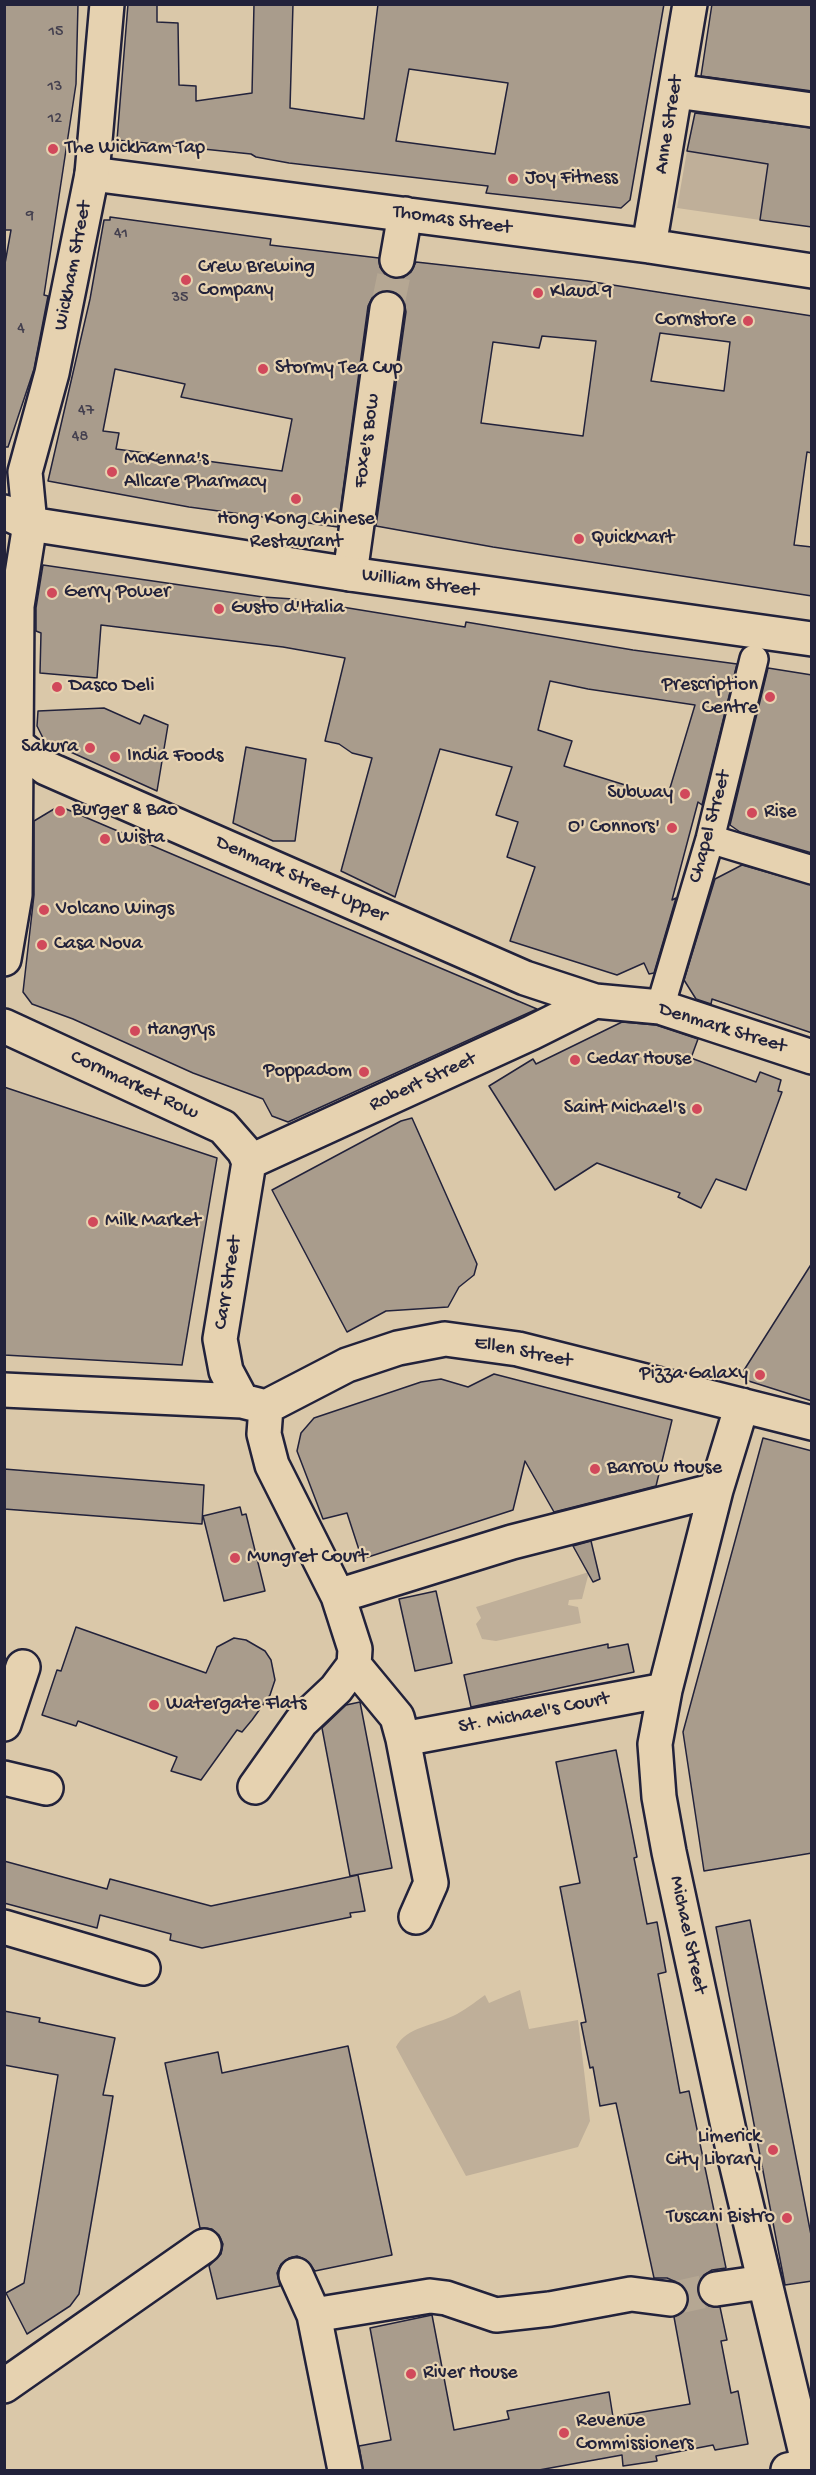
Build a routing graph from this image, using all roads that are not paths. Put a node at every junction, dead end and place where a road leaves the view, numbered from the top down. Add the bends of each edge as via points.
1 (107, 4) edge
2 (690, 4) edge
3 (676, 91) junction
4 (812, 110) edge
5 (92, 174) junction
6 (405, 214) junction
7 (650, 246) junction
8 (397, 260) tunnel mouth
9 (812, 271) edge
10 (387, 309) tunnel mouth
11 (17, 518) edge
12 (350, 574) junction
13 (812, 639) edge
14 (754, 659) dead end
15 (10, 740) edge
16 (710, 839) junction
17 (812, 870) edge
18 (4, 959) edge
19 (664, 994) dead end
20 (596, 1001) junction
21 (4, 1026) edge
22 (812, 1057) edge
23 (249, 1162) junction
24 (4, 1390) edge
25 (254, 1404) junction
26 (742, 1405) junction
27 (812, 1423) edge
28 (716, 1490) junction
29 (338, 1596) junction
30 (354, 1665) junction
31 (23, 1667) dead end
32 (665, 1690) junction
33 (4, 1724) edge
34 (403, 1739) junction
35 (4, 1778) edge
36 (255, 1787) dead end
37 (46, 1788) dead end
38 (416, 1917) dead end
39 (4, 1927) edge
40 (143, 1968) dead end
41 (204, 2246) dead end
42 (296, 2275) dead end
43 (764, 2283) junction
44 (717, 2289) tunnel mouth
45 (670, 2298) tunnel mouth
46 (314, 2315) junction
47 (4, 2386) edge
48 (803, 2467) edge
49 (345, 2470) edge

1 - 5 street, Wickham Street
2 - 3 street, Anne Street
3 - 4 street
3 - 7 street, Anne Street
5 - 6 street, Thomas Street
5 - 11 street, Wickham Street via 52,373 25,472
6 - 7 street, Thomas Street
6 - 8 street
7 - 9 street, Thomas Street
10 - 12 street, Foxe's Bow
11 - 12 street, William Street
11 - 15 street, Wickham Street
12 - 13 street, William Street
14 - 16 street, Chapel Street
15 - 18 street, Wickham Street via 17,791 15,895
15 - 20 street, Denmark Street Upper via 46,768 525,978
16 - 17 street
16 - 19 street, Chapel Street
20 - 22 street, Denmark Street via 660,1007
20 - 23 street, Robert Street
21 - 23 street, Cornmarket Row via 223,1127
23 - 25 street, Carr Street via 220,1339 226,1371
24 - 25 street
25 - 26 street, Ellen Street via 347,1365 398,1348 445,1339 519,1349
25 - 29 street via 272,1466
26 - 27 street, Ellen Street
26 - 28 street, Michael Street
28 - 29 street via 512,1542
28 - 32 street, Michael Street
29 - 30 street via 355,1649
30 - 34 street via 397,1717
30 - 36 street via 336,1689 301,1722
31 - 33 street
32 - 34 street, St. Michael's Court
32 - 43 street, Michael Street via 655,1744 669,1753 659,1797
34 - 38 street via 431,1883
35 - 37 street
39 - 40 street
41 - 47 street
42 - 46 street
43 - 44 street
43 - 48 street, Michael Street
45 - 46 street via 631,2294 496,2314 430,2296
46 - 49 street

